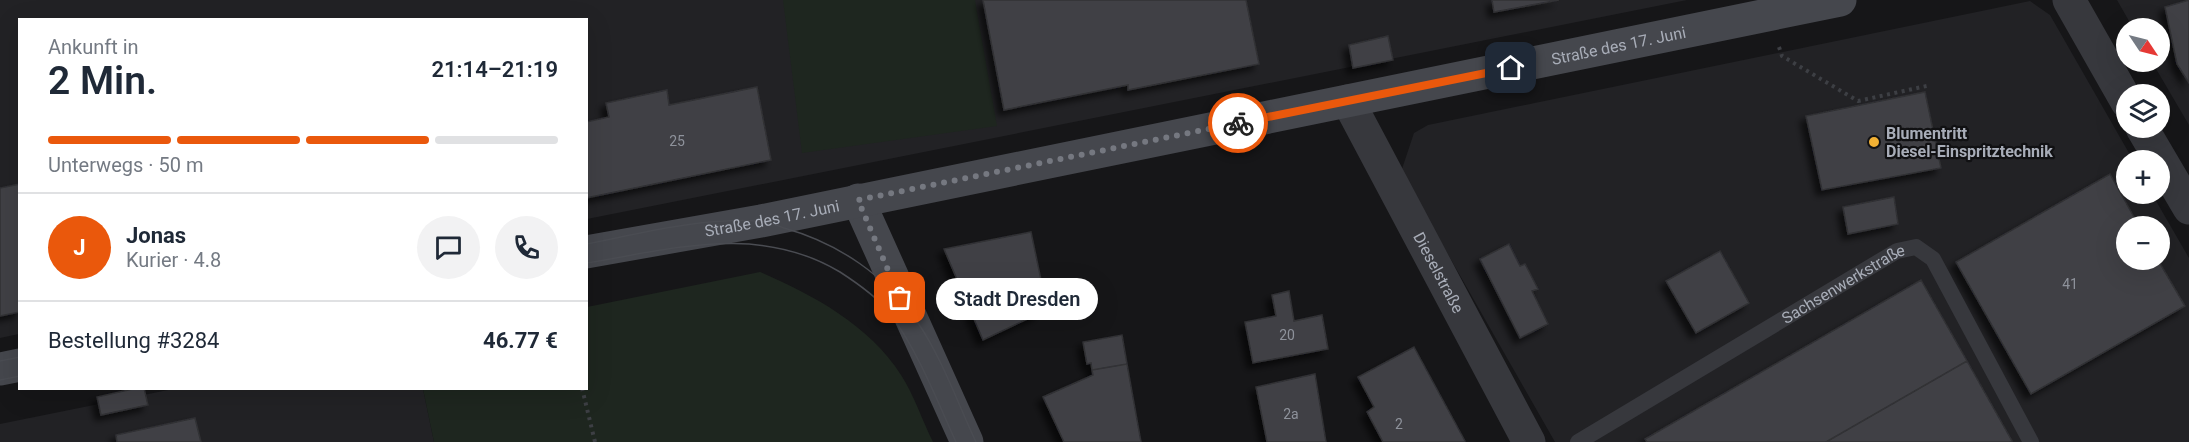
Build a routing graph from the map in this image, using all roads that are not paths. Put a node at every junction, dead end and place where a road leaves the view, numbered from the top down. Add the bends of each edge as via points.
1 (1840, 0) edge
2 (2069, 0) edge
3 (2117, 84) edge
4 (1348, 101) junction
5 (2148, 138) edge
6 (858, 200) junction
7 (2188, 204) edge
8 (588, 252) edge
9 (18, 365) edge
10 (0, 369) edge
11 (967, 442) edge
12 (1529, 442) edge
13 (1578, 442) edge
14 (2031, 442) edge

1 - 4 street, Straße des 17. Juni
2 - 3 street
4 - 6 street, Straße des 17. Juni
4 - 12 street, Dieselstraße
5 - 7 street
6 - 8 street, Straße des 17. Juni
6 - 11 street
9 - 10 street
13 - 14 lane, Sachsenwerkstraße via 1897,251 1916,247 1933,259

